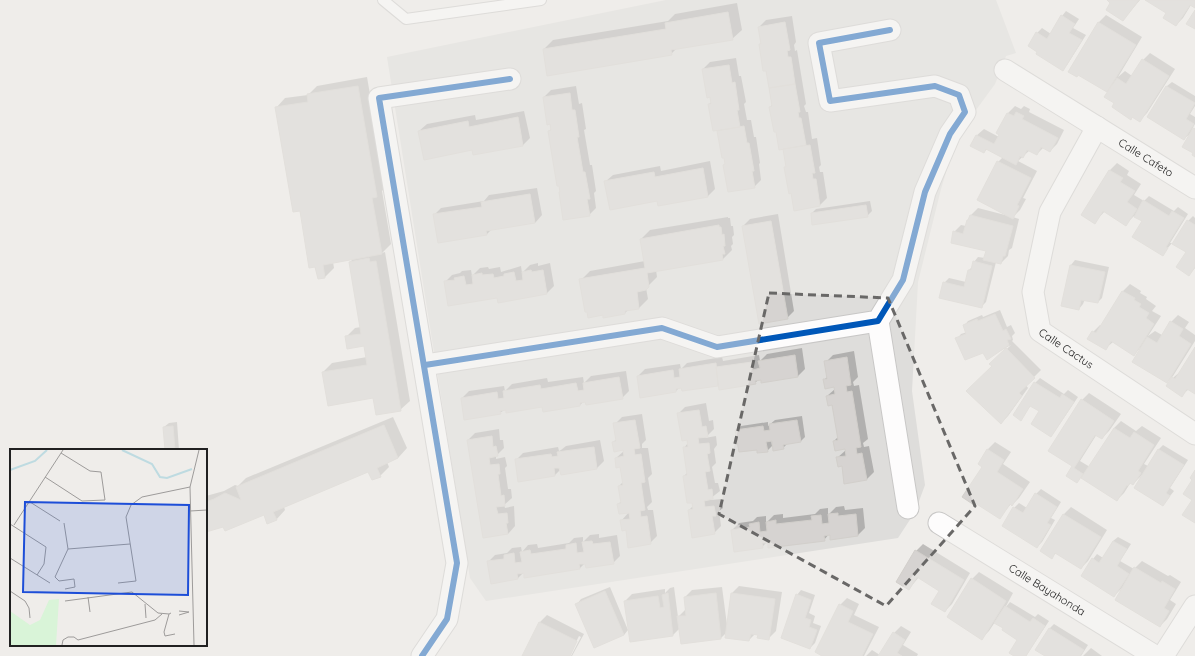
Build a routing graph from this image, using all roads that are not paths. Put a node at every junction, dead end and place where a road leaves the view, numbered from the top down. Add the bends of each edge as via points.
1 (383, 0) edge
2 (541, 0) edge
3 (890, 30) dead end
4 (1005, 70) dead end
5 (510, 79) dead end
6 (1097, 128) junction
7 (1195, 188) edge
8 (878, 321) junction
9 (425, 364) junction
10 (1195, 434) edge
11 (908, 508) dead end
12 (940, 522) dead end
13 (1195, 606) edge
14 (422, 656) edge
15 (1156, 656) edge
16 (1163, 656) edge

1 - 2 lane via 406,19
3 - 8 street via 820,43 830,101 936,86 959,95 965,112 950,134 925,192 903,280
4 - 6 street, Calle Cafeto
5 - 9 street via 379,98
6 - 7 street, Calle Cafeto
6 - 10 street, Calle Cactus via 1050,212 1033,292 1040,331
8 - 9 street via 717,347 662,328
8 - 11 street
9 - 14 street via 457,563 447,619
12 - 15 street, Calle Bayahonda
13 - 16 street

